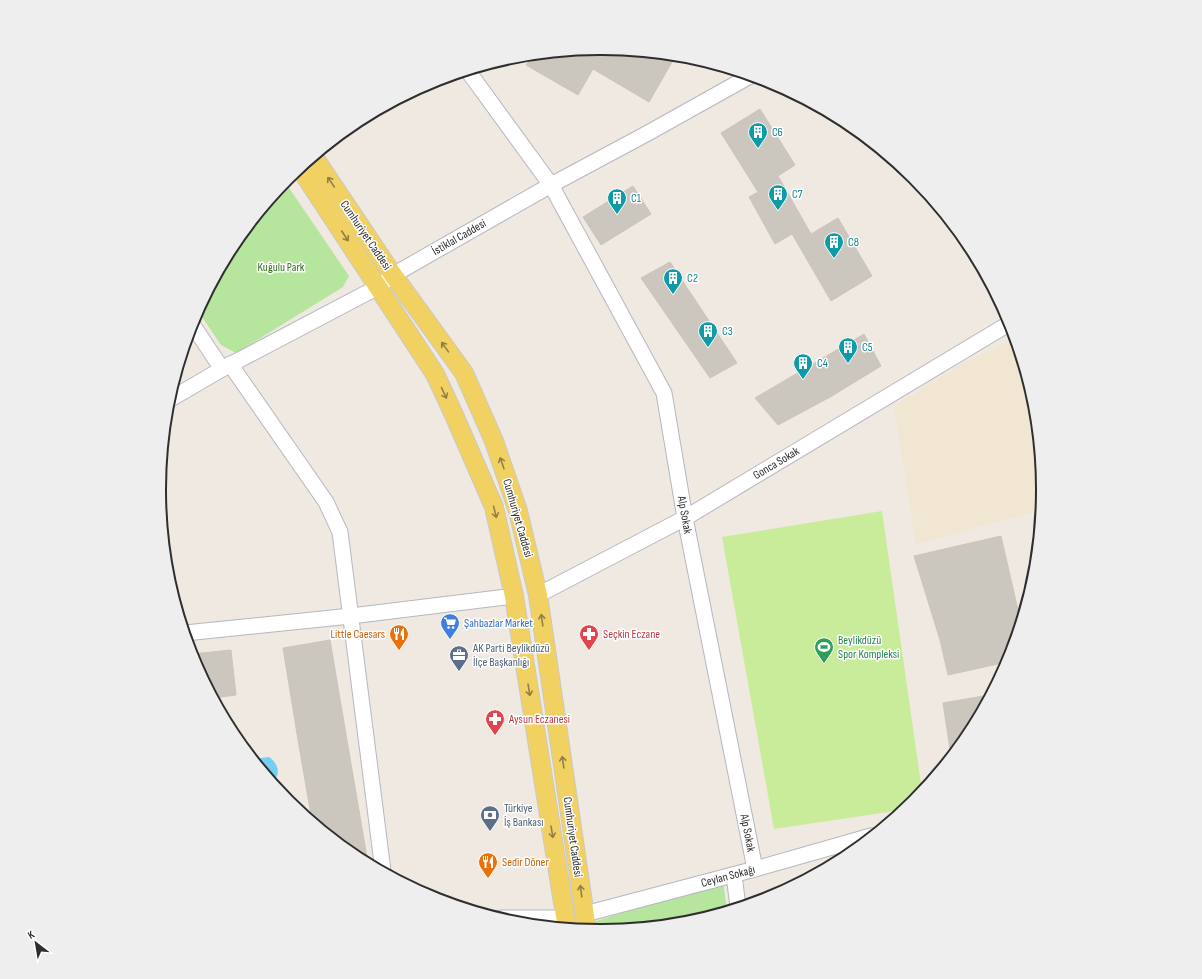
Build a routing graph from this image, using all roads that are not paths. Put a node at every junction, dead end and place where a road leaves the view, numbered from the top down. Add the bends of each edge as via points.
1 (471, 75) edge
2 (744, 79) edge
3 (317, 161) edge
4 (304, 173) edge
5 (551, 185) junction
6 (393, 275) junction
7 (378, 287) junction
8 (1003, 327) edge
9 (197, 331) edge
10 (226, 367) junction
11 (177, 395) edge
12 (685, 518) junction
13 (538, 594) junction
14 (514, 596) junction
15 (350, 616) junction
16 (191, 632) edge
17 (858, 840) edge
18 (383, 866) edge
19 (755, 869) junction
20 (734, 874) junction
21 (737, 902) edge
22 (586, 922) edge
23 (566, 923) edge
24 (571, 923) edge

1 - 5 street, Alp Sokak
2 - 5 street, İstiklal Caddesi
6 -> 3 main road, Cumhuriyet Caddesi
4 -> 7 main road, Cumhuriyet Caddesi
5 - 6 street, İstiklal Caddesi
5 - 12 street, Alp Sokak via 664,393
6 - 7 street, İstiklal Caddesi
13 -> 6 main road, Cumhuriyet Caddesi via 518,511 494,441 464,373
7 - 10 street, İstiklal Caddesi
7 -> 14 main road, Cumhuriyet Caddesi via 435,374 454,415 494,507
8 - 12 street, Gonca Sokak
9 - 10 street
10 - 11 street, İstiklal Caddesi
10 - 15 street via 326,502 340,532
12 - 13 street, Gonca Sokak
12 - 19 street, Alp Sokak
13 - 14 main road
22 -> 13 main road, Cumhuriyet Caddesi
14 - 15 street
14 -> 23 main road, Cumhuriyet Caddesi
15 - 16 street
15 - 18 street
17 - 19 street, Ceylan Sokağı
19 - 20 street, Ceylan Sokağı
20 - 21 street
20 - 22 street, Ceylan Sokağı
22 - 24 main road

